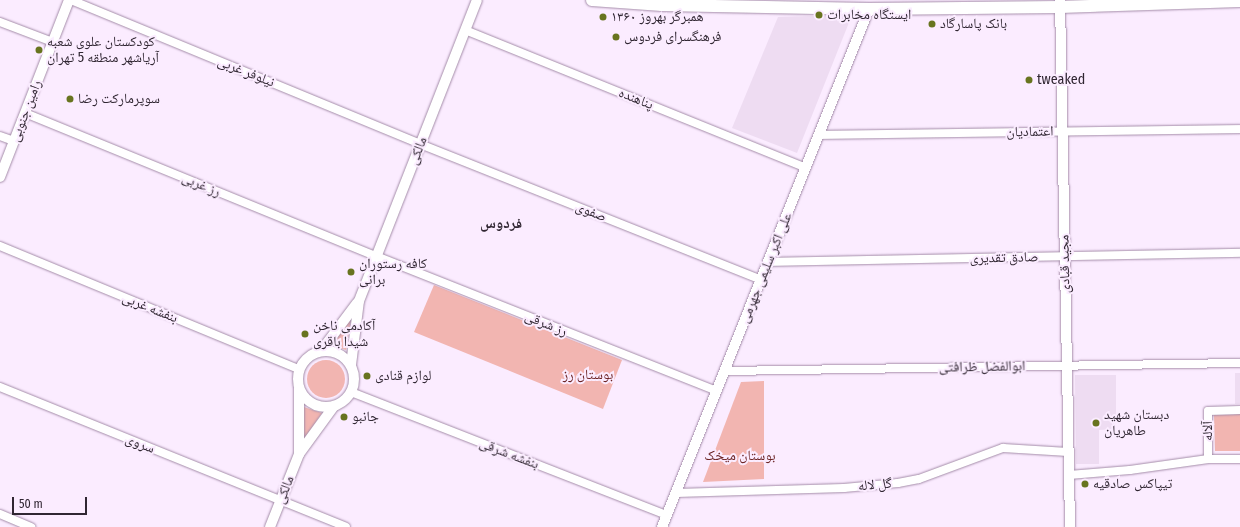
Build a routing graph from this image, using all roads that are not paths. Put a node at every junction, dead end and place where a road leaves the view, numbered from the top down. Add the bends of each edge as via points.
1 (70, 0) edge
2 (477, 0) edge
3 (592, 0) edge
4 (1210, 1) edge
5 (1240, 1) edge
6 (1060, 3) edge
7 (871, 5) edge
8 (0, 22) edge
9 (465, 30) junction
10 (53, 42) junction
11 (25, 113) junction
12 (1240, 129) edge
13 (1062, 132) junction
14 (819, 135) junction
15 (0, 136) edge
16 (14, 141) junction
17 (420, 144) junction
18 (806, 168) junction
19 (0, 177) edge
20 (0, 246) edge
21 (1240, 253) edge
22 (376, 256) junction
23 (1065, 257) junction
24 (768, 262) junction
25 (761, 280) junction
26 (359, 301) junction
27 (321, 351) junction
28 (1240, 363) edge
29 (351, 364) junction
30 (1067, 366) junction
31 (299, 369) junction
32 (725, 371) junction
33 (299, 386) junction
34 (0, 387) edge
35 (717, 391) junction
36 (351, 392) junction
37 (334, 406) junction
38 (1240, 410) edge
39 (1068, 452) junction
40 (299, 454) junction
41 (1208, 459) junction
42 (1240, 459) edge
43 (1069, 475) junction
44 (676, 493) junction
45 (281, 501) junction
46 (0, 514) edge
47 (667, 516) junction
48 (31, 527) edge
49 (270, 527) edge
50 (346, 527) edge
51 (662, 527) edge
52 (1070, 527) edge

1 - 10 street, رامین جنوبی
1 - 17 street, نیلوفر غربی
2 - 9 street, مالکی
3 - 7 main road via 662,5
4 - 5 main road
4 - 6 main road
6 - 7 main road
6 - 13 street, مجید قبادی
7 - 14 street, علی اکبر سلیمی جهرمی
8 - 10 street
9 - 17 street, مالکی
9 - 18 street, پناهنده
10 - 11 street, رامین جنوبی
11 - 16 street, رامین جنوبی
11 - 22 street, رز غربی
12 - 13 street, اعتمادیان
13 - 14 street, اعتمادیان
13 - 23 street, مجید قبادی
14 - 18 street, علی اکبر سلیمی جهرمی
15 - 16 street
16 - 19 street, رامین جنوبی
17 - 22 street, مالکی
17 - 25 street, صفوی
18 - 24 street, علی اکبر سلیمی جهرمی
20 - 31 street, بنفشه غربی
21 - 23 street, صادق تقدیری
22 - 26 street, مالکی
22 - 35 street, رز شرقی
23 - 24 street, صادق تقدیری
23 - 30 street, مجید قبادی
24 - 25 street, علی اکبر سلیمی جهرمی
25 - 32 street, علی اکبر سلیمی جهرمی
26 - 27 street, مالکی
26 - 29 street, مالکی
27 - 29 street via 330,350 338,353
27 - 31 street via 312,354
28 - 30 street, ابوالفضل ظرافتی
29 - 36 street via 354,378
30 - 32 street, ابوالفضل ظرافتی
30 - 39 street, مجید قبادی
31 - 33 street
32 - 35 street, علی اکبر سلیمی جهرمی
33 - 37 street via 303,394 316,405
33 - 40 street, مالکی
34 - 45 street, سروی
35 - 44 street, علی اکبر سلیمی جهرمی
36 - 37 street via 341,403
36 - 47 street, بنفشه شرقی
37 - 40 street, مالکی
38 - 41 street, آلاله via 1208,410
39 - 43 street, مجید قبادی
39 - 44 street, گل لاله via 1003,448 919,479 898,483 844,488
40 - 45 street, مالکی
41 - 42 street
41 - 43 street via 1130,470
43 - 52 street, مجید قبادی
44 - 47 street, علی اکبر سلیمی جهرمی
45 - 49 street, مالکی
45 - 50 street, سروی
46 - 48 street
47 - 51 street, علی اکبر سلیمی جهرمی

